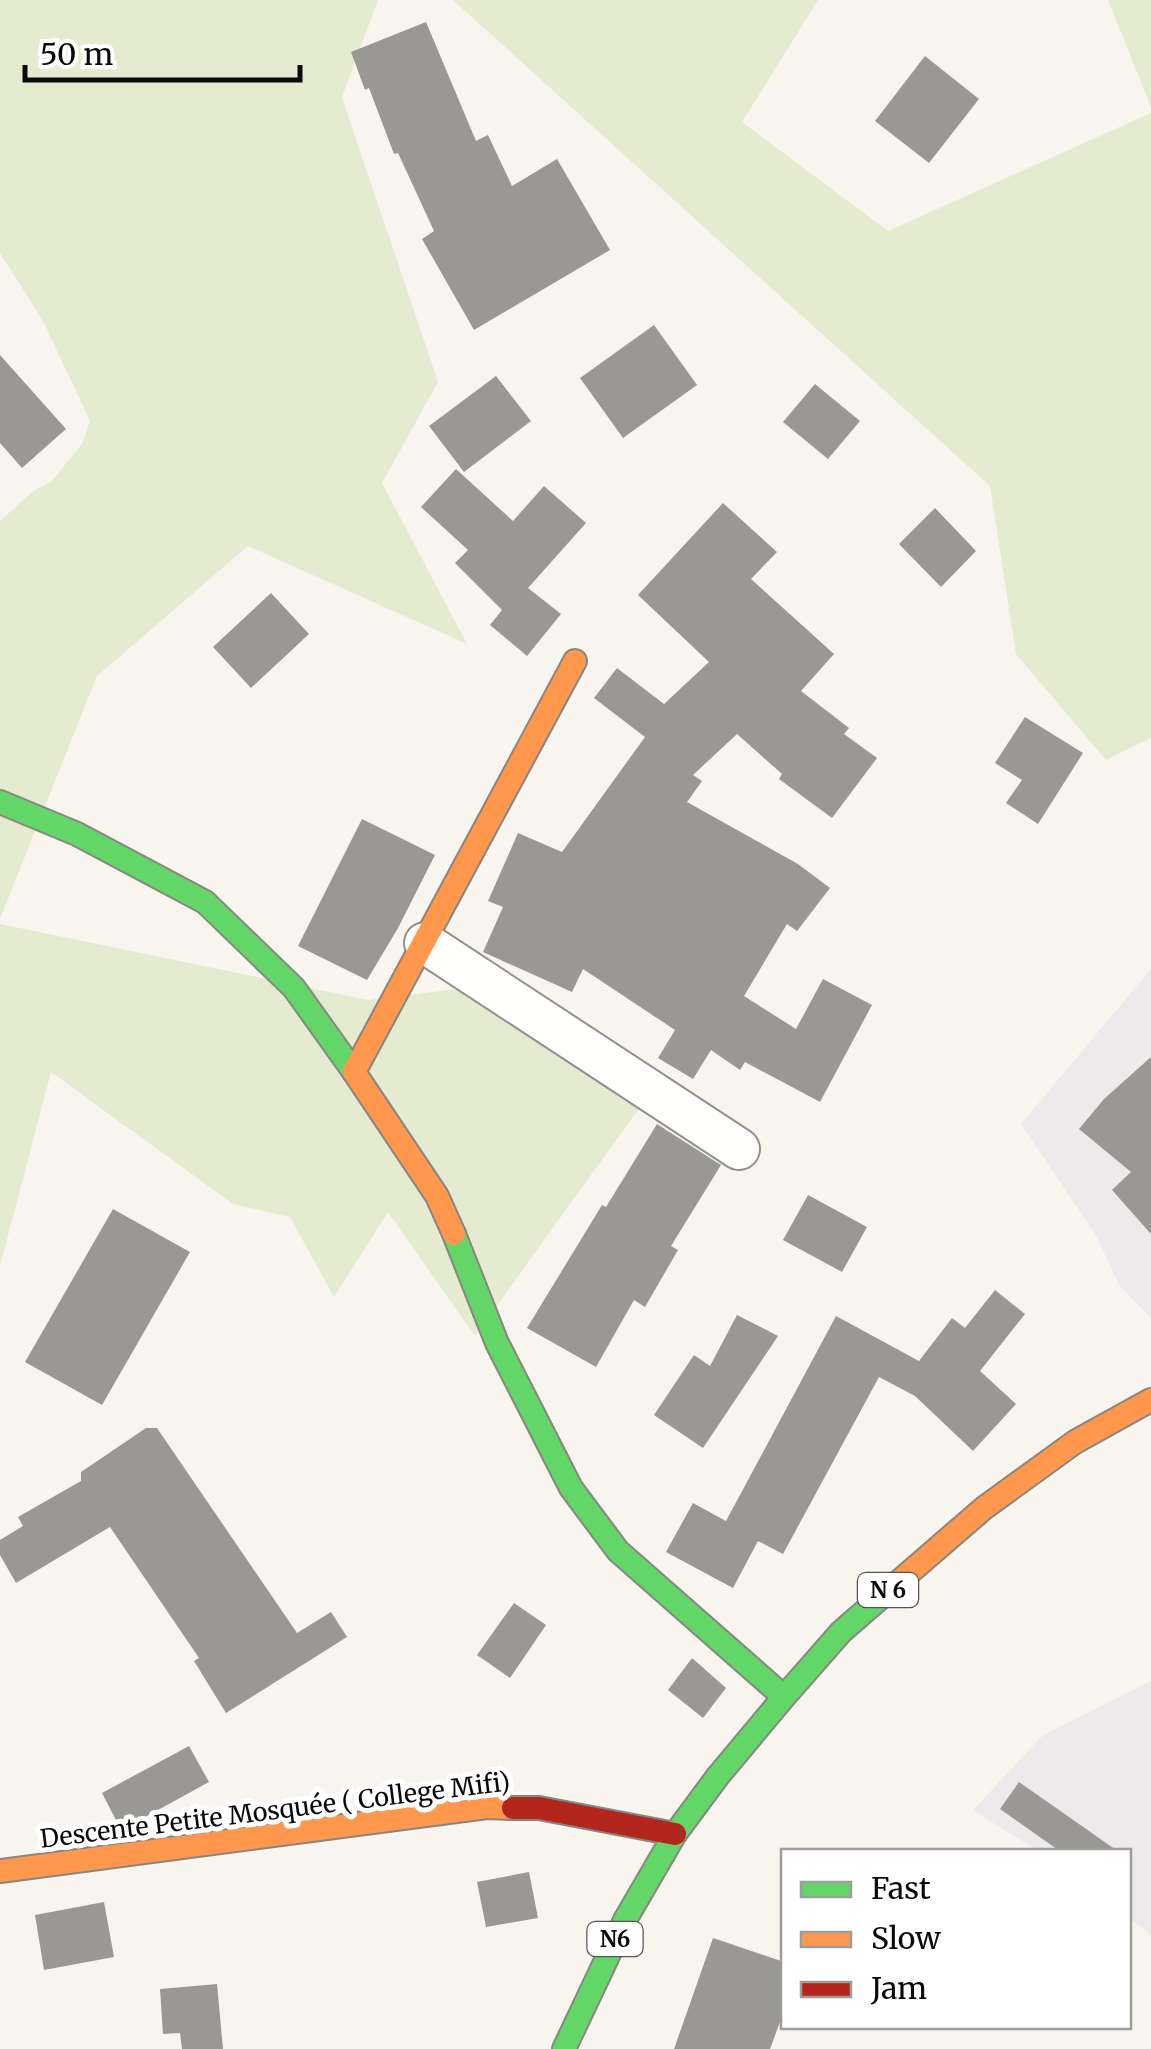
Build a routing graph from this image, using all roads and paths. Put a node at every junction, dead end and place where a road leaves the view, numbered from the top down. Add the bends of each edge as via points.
1 (575, 661) dead end
2 (0, 802) edge
3 (425, 943) junction
4 (354, 1072) junction
5 (739, 1149) dead end
6 (1151, 1400) edge
7 (784, 1696) junction
8 (675, 1834) junction
9 (0, 1871) edge
10 (564, 2049) edge

1 - 3 main road
2 - 4 main road via 205,902 294,988
3 - 4 main road
3 - 5 street
4 - 7 main road via 437,1196 498,1343 571,1488 618,1551
6 - 7 main road, N 6 via 1074,1442 984,1508 841,1632
7 - 8 main road, N 6
8 - 9 main road, Descente Petite Mosquée ( College Mifi) via 539,1808 488,1807
8 - 10 main road, N6

